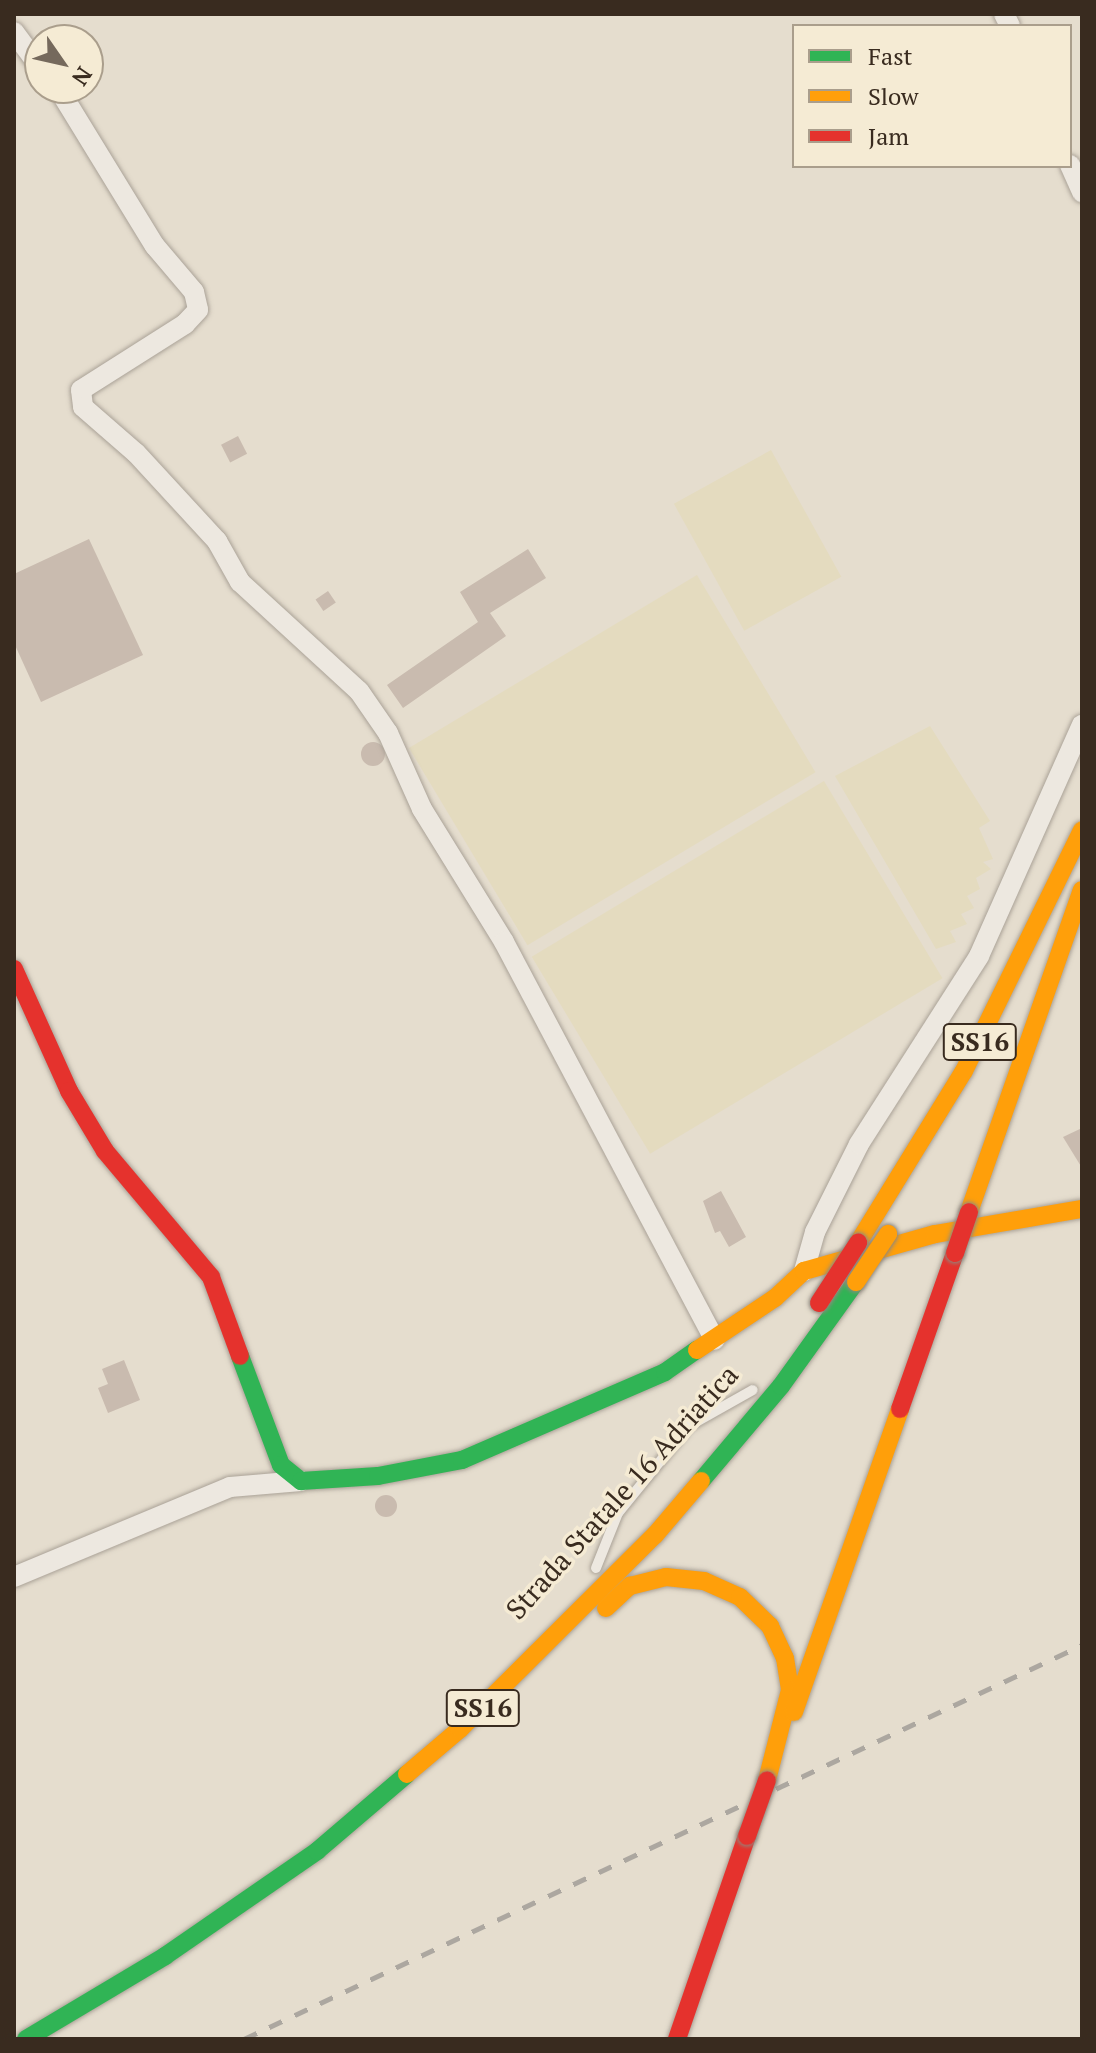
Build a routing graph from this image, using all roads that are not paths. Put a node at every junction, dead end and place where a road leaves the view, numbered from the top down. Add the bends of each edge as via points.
1 (68, 104) edge
2 (1071, 168) edge
3 (1082, 192) edge
4 (1082, 725) edge
5 (1082, 830) edge
6 (1082, 881) edge
7 (1082, 890) edge
8 (14, 969) edge
9 (1017, 1016) dead end
10 (1082, 1209) edge
11 (900, 1215) dead end
12 (804, 1271) junction
13 (715, 1340) junction
14 (753, 1390) junction
15 (301, 1481) junction
16 (596, 1568) junction
17 (14, 1577) edge
18 (767, 1780) junction
19 (357, 1790) dead end
20 (384, 1794) junction
21 (100, 1971) dead end
22 (38, 2008) dead end
23 (26, 2039) edge
24 (677, 2039) edge

1 - 13 street via 155,246 194,292 198,310 185,324 81,390 83,407 136,453 217,541 240,582 359,691 388,733 422,809 504,942
2 - 3 street
4 - 12 street via 979,956 859,1144 815,1232
5 - 14 main road, Strada Statale 16 Adriatica / SS16, bridge via 964,1071 819,1303
6 - 9 main road, SS16
7 - 18 main road, bridge
8 - 15 main road via 69,1091 105,1151 211,1277 281,1465
10 - 12 main road via 987,1223
11 - 20 main road, Strada Statale 16 Adriatica / SS16, bridge via 772,1397 655,1535 527,1667
12 - 13 main road
13 - 15 main road via 640,1384 462,1460 378,1476
14 - 16 main road, Strada Statale 16 Adriatica / SS16
14 - 16 lane via 689,1426 618,1513
15 - 17 street via 230,1487
16 - 19 main road, Strada Statale 16 Adriatica / SS16 via 520,1648
18 - 20 main road via 790,1690 785,1658 770,1626 740,1597 704,1581 666,1577 630,1586 465,1743
18 - 24 main road, bridge
20 - 23 main road, Strada Statale 16 Adriatica / SS16 via 317,1851 165,1956
21 - 22 main road

